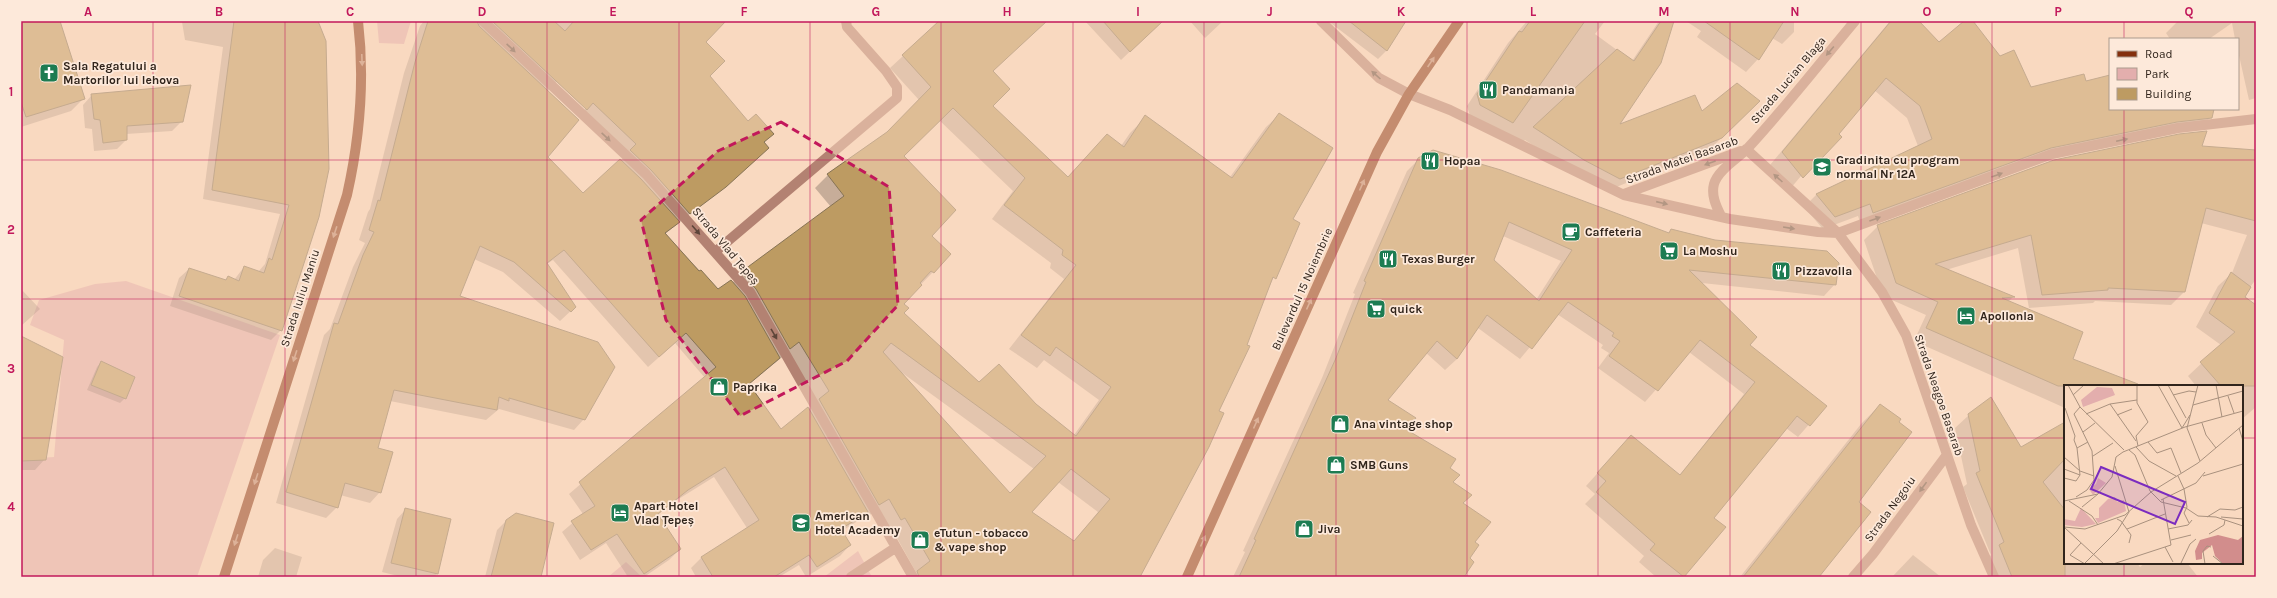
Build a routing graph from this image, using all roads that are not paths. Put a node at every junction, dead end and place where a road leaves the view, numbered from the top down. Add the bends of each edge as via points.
1 (358, 21) edge
2 (483, 21) edge
3 (846, 21) edge
4 (1322, 21) edge
5 (1459, 21) edge
6 (1855, 21) edge
7 (1410, 94) junction
8 (2256, 119) edge
9 (1746, 149) junction
10 (1624, 195) junction
11 (1720, 216) junction
12 (1838, 233) junction
13 (715, 252) junction
14 (1946, 456) junction
15 (895, 548) junction
16 (224, 577) edge
17 (851, 577) edge
18 (913, 577) edge
19 (1187, 577) edge
20 (1854, 577) edge
21 (1994, 577) edge

1 -> 16 main road, Strada Iuliu Maniu via 362,87 359,134 347,195
2 -> 13 street, Strada Vlad Țepeș via 646,174
3 - 13 street via 847,27 897,87 897,98
7 -> 4 street, Strada Matei Basarab via 1379,78
7 -> 5 main road, Bulevardul 15 Noiembrie
6 -> 9 street, Strada Lucian Blaga
7 - 10 street, Strada Matei Basarab via 1450,110
19 -> 7 main road, Bulevardul 15 Noiembrie via 1377,152
12 -> 8 street, Strada Matei Basarab via 2052,154 2178,128
9 -> 10 street, Strada Matei Basarab
9 - 11 street, Strada Lucian Blaga via 1724,170 1714,184 1714,201
12 -> 9 street, Strada Matei Basarab
10 -> 11 street, Strada Matei Basarab
11 -> 12 street, Strada Matei Basarab
12 - 14 street, Strada Neagoe Basarab via 1882,292 1906,335
13 -> 15 street, Strada Vlad Țepeș via 750,292
14 -> 20 street, Strada Negoiu
14 - 21 street, Strada Neagoe Basarab via 1971,525
15 - 17 street
15 - 18 street, Strada Vlad Țepeș

